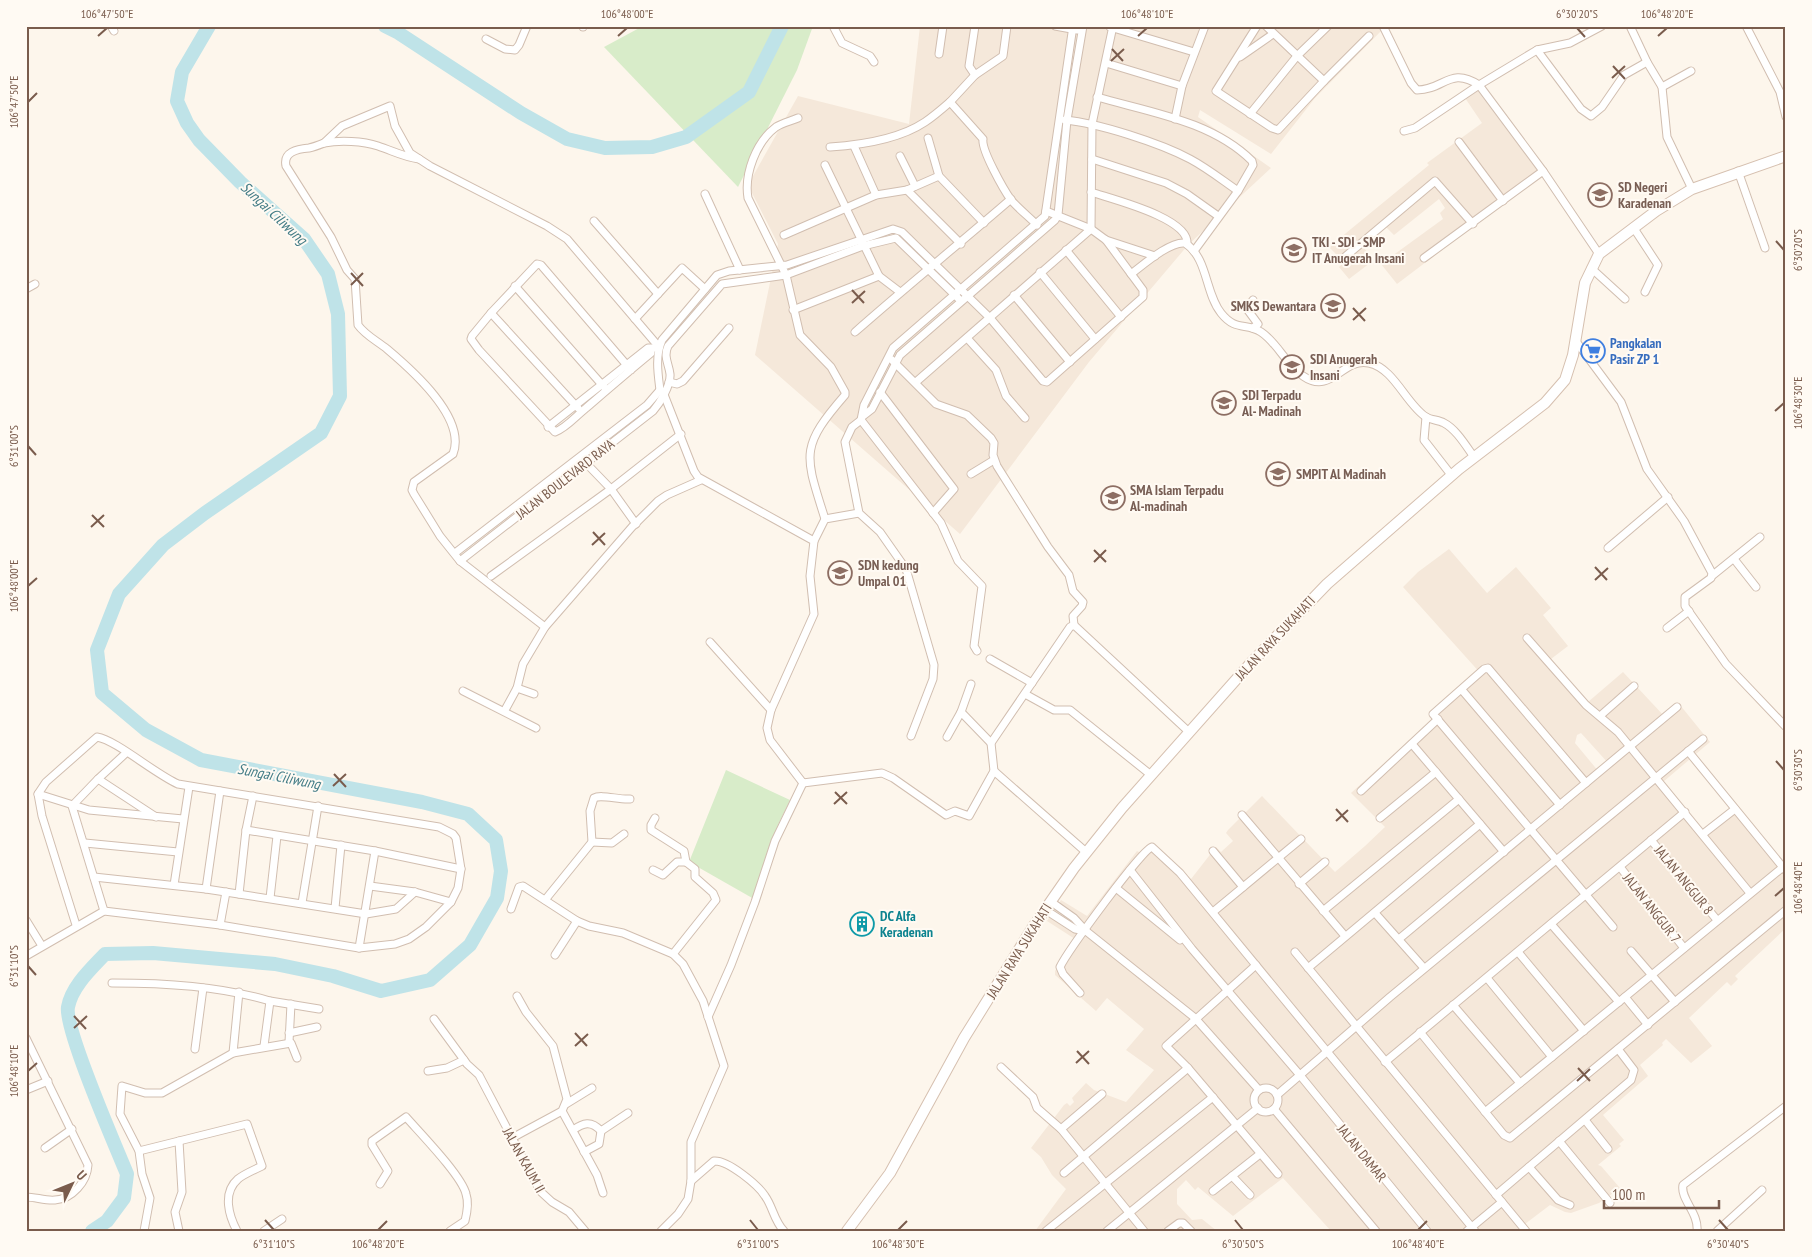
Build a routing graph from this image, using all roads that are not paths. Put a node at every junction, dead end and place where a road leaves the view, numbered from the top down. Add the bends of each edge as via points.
1 (527, 26) edge
2 (833, 26) edge
3 (943, 26) edge
4 (975, 26) edge
5 (1007, 26) edge
6 (1055, 26) edge
7 (1205, 26) edge
8 (1256, 26) edge
9 (1266, 26) edge
10 (1328, 26) edge
11 (1383, 26) edge
12 (1602, 26) edge
13 (1630, 26) edge
14 (1746, 26) edge
15 (1112, 27) edge
16 (1073, 28) edge
17 (1082, 28) edge
18 (1274, 34) junction
19 (1369, 36) dead end
20 (486, 39) dead end
21 (1538, 50) junction
22 (1194, 52) junction
23 (939, 54) dead end
24 (1297, 56) junction
25 (1238, 59) junction
26 (874, 62) dead end
27 (1647, 62) junction
28 (1106, 63) junction
29 (1691, 70) dead end
30 (976, 75) junction
31 (1324, 81) junction
32 (1479, 84) junction
33 (1182, 86) junction
34 (1662, 87) junction
35 (1097, 97) junction
36 (950, 102) junction
37 (1250, 114) junction
38 (1786, 117) edge
39 (798, 118) dead end
40 (1058, 119) junction
41 (1175, 119) junction
42 (1067, 120) junction
43 (1092, 124) junction
44 (1404, 131) dead end
45 (928, 138) dead end
46 (1459, 142) dead end
47 (324, 143) junction
48 (854, 146) junction
49 (830, 147) dead end
50 (900, 156) dead end
51 (1786, 156) edge
52 (419, 159) junction
53 (1092, 159) junction
54 (825, 164) dead end
55 (1543, 171) junction
56 (1738, 172) junction
57 (939, 176) junction
58 (915, 186) junction
59 (1692, 189) junction
60 (907, 190) junction
61 (1238, 191) junction
62 (1091, 192) junction
63 (705, 194) dead end
64 (876, 195) junction
65 (1011, 199) junction
66 (1503, 202) junction
67 (845, 207) junction
68 (1046, 212) junction
69 (1058, 215) junction
70 (1218, 216) junction
71 (594, 221) dead end
72 (984, 223) junction
73 (1473, 224) junction
74 (1037, 225) junction
75 (1633, 227) junction
76 (1091, 229) junction
77 (784, 235) dead end
78 (860, 238) junction
79 (1106, 240) junction
80 (961, 244) junction
81 (1187, 244) junction
82 (863, 246) junction
83 (1765, 248) dead end
84 (1066, 250) junction
85 (1194, 251) junction
86 (1599, 254) junction
87 (1155, 256) junction
88 (1346, 256) dead end
89 (1424, 258) dead end
90 (936, 264) junction
91 (782, 266) junction
92 (1591, 268) junction
93 (929, 269) junction
94 (740, 270) junction
95 (726, 272) junction
96 (1040, 272) junction
97 (1131, 274) junction
98 (786, 275) junction
99 (878, 276) junction
100 (728, 282) junction
101 (35, 284) dead end
102 (515, 286) junction
103 (26, 289) edge
104 (704, 291) junction
105 (900, 292) junction
106 (1645, 292) dead end
107 (958, 293) junction
108 (658, 294) junction
109 (1014, 295) junction
110 (709, 298) junction
111 (964, 299) junction
112 (1625, 299) dead end
113 (1253, 300) dead end
114 (793, 310) junction
115 (490, 312) junction
116 (1121, 317) junction
117 (990, 318) junction
118 (635, 319) junction
119 (729, 328) dead end
120 (1253, 328) junction
121 (854, 332) dead end
122 (967, 338) junction
123 (1095, 339) junction
124 (1575, 340) junction
125 (668, 346) junction
126 (655, 348) junction
127 (888, 355) junction
128 (1070, 362) junction
129 (895, 363) junction
130 (629, 367) junction
131 (669, 382) junction
132 (916, 382) junction
133 (601, 384) junction
134 (607, 390) junction
135 (662, 391) junction
136 (880, 392) junction
137 (576, 405) junction
138 (581, 412) junction
139 (1426, 417) junction
140 (862, 418) junction
141 (1025, 418) dead end
142 (548, 427) junction
143 (681, 434) junction
144 (580, 457) junction
145 (1474, 457) junction
146 (994, 460) junction
147 (586, 464) junction
148 (971, 474) dead end
149 (1452, 476) junction
150 (701, 480) junction
151 (611, 488) junction
152 (1668, 497) junction
153 (933, 513) junction
154 (859, 514) junction
155 (825, 519) junction
156 (636, 524) junction
157 (1760, 537) dead end
158 (814, 541) junction
159 (1608, 548) dead end
160 (455, 553) junction
161 (1734, 559) junction
162 (460, 561) junction
163 (1713, 575) junction
164 (491, 576) dead end
165 (1756, 586) dead end
166 (1689, 611) junction
167 (1074, 625) junction
168 (545, 627) junction
169 (1667, 628) dead end
170 (1528, 638) dead end
171 (710, 642) dead end
172 (977, 651) dead end
173 (990, 659) dead end
174 (1032, 683) junction
175 (971, 684) dead end
176 (1634, 686) dead end
177 (517, 688) junction
178 (1462, 690) junction
179 (463, 691) dead end
180 (534, 694) dead end
181 (1025, 694) junction
182 (1677, 707) dead end
183 (505, 710) junction
184 (772, 710) junction
185 (961, 712) junction
186 (1600, 716) junction
187 (1438, 719) junction
188 (1785, 725) edge
189 (536, 728) dead end
190 (1189, 732) junction
191 (911, 736) dead end
192 (947, 738) dead end
193 (1703, 739) dead end
194 (991, 743) junction
195 (1412, 744) junction
196 (1630, 747) junction
197 (1688, 751) junction
198 (126, 753) junction
199 (994, 771) junction
200 (1436, 772) junction
201 (1151, 775) junction
202 (1656, 778) junction
203 (98, 779) junction
204 (1586, 783) junction
205 (803, 784) junction
206 (189, 787) junction
207 (220, 791) junction
208 (1361, 791) dead end
209 (38, 794) junction
210 (253, 796) junction
211 (630, 799) dead end
212 (1459, 799) junction
213 (1560, 805) junction
214 (72, 806) junction
215 (318, 806) junction
216 (1735, 809) junction
217 (1685, 812) junction
218 (1242, 815) dead end
219 (156, 817) junction
220 (656, 818) dead end
221 (1380, 818) dead end
222 (183, 819) junction
223 (1480, 824) junction
224 (1532, 828) junction
225 (246, 830) junction
226 (624, 834) dead end
227 (1703, 834) junction
228 (277, 836) junction
229 (1301, 839) dead end
230 (311, 840) junction
231 (1651, 840) junction
232 (592, 842) junction
233 (85, 843) junction
234 (341, 845) junction
235 (375, 851) junction
236 (178, 852) junction
237 (1086, 852) junction
238 (1213, 852) dead end
239 (1504, 852) junction
240 (1278, 858) junction
241 (1558, 860) junction
242 (686, 862) junction
243 (1325, 862) dead end
244 (1620, 867) junction
245 (461, 869) junction
246 (1784, 869) edge
247 (653, 870) dead end
248 (1130, 870) junction
249 (94, 877) junction
250 (1299, 884) junction
251 (174, 885) junction
252 (370, 886) junction
253 (1243, 887) junction
254 (1116, 888) junction
255 (206, 889) junction
256 (226, 892) junction
257 (415, 892) junction
258 (1750, 893) junction
259 (239, 894) junction
260 (1586, 894) junction
261 (270, 898) junction
262 (545, 900) junction
263 (451, 902) junction
264 (302, 903) junction
265 (1047, 905) junction
266 (335, 908) junction
267 (511, 909) dead end
268 (1786, 910) edge
269 (104, 911) junction
270 (1323, 911) junction
271 (1213, 912) junction
272 (1376, 913) junction
273 (366, 914) junction
274 (26, 920) edge
275 (1717, 920) junction
276 (578, 921) junction
277 (1551, 924) junction
278 (76, 926) junction
279 (220, 926) junction
280 (1613, 927) dead end
281 (1086, 931) junction
282 (1346, 936) junction
283 (1399, 938) junction
284 (42, 946) junction
285 (359, 948) junction
286 (1684, 948) junction
287 (1192, 949) junction
288 (1631, 951) dead end
289 (1295, 952) dead end
290 (1518, 952) junction
291 (673, 954) junction
292 (555, 955) dead end
293 (26, 956) edge
294 (1256, 964) junction
295 (1308, 968) junction
296 (1424, 968) junction
297 (1652, 975) junction
298 (1487, 978) junction
299 (112, 983) dead end
300 (203, 988) junction
301 (1226, 989) junction
302 (239, 992) junction
303 (1080, 993) dead end
304 (517, 996) dead end
305 (1622, 1000) junction
306 (270, 1001) junction
307 (1675, 1002) junction
308 (291, 1004) junction
309 (1453, 1005) junction
310 (319, 1009) dead end
311 (707, 1017) junction
312 (1195, 1018) junction
313 (434, 1019) dead end
314 (1648, 1025) junction
315 (1356, 1026) junction
316 (317, 1027) dead end
317 (1584, 1031) junction
318 (1420, 1032) junction
319 (290, 1033) junction
320 (26, 1038) edge
321 (289, 1042) junction
322 (264, 1046) junction
323 (195, 1049) dead end
324 (1327, 1050) junction
325 (1618, 1050) junction
326 (234, 1053) junction
327 (298, 1058) dead end
328 (1552, 1058) junction
329 (464, 1060) junction
330 (1385, 1062) junction
331 (1001, 1067) dead end
332 (1188, 1068) junction
333 (428, 1071) dead end
334 (1299, 1074) junction
335 (48, 1081) junction
336 (1520, 1083) junction
337 (592, 1088) dead end
338 (26, 1090) edge
339 (1259, 1090) junction
340 (1102, 1094) dead end
341 (1277, 1094) junction
342 (1213, 1097) junction
343 (1786, 1106) edge
344 (564, 1107) junction
345 (1258, 1108) junction
346 (1274, 1109) junction
347 (1485, 1112) junction
348 (628, 1113) dead end
349 (1584, 1120) junction
350 (1236, 1125) junction
351 (72, 1129) junction
352 (1061, 1129) junction
353 (572, 1130) junction
354 (601, 1132) junction
355 (512, 1138) junction
356 (179, 1140) junction
357 (1559, 1141) junction
358 (45, 1148) dead end
359 (1608, 1149) dead end
360 (139, 1151) junction
361 (584, 1152) junction
362 (1260, 1154) junction
363 (1084, 1155) junction
364 (1529, 1167) junction
365 (1064, 1173) dead end
366 (1278, 1174) dead end
367 (1232, 1176) junction
368 (691, 1180) junction
369 (1105, 1183) junction
370 (380, 1184) dead end
371 (1762, 1190) dead end
372 (1213, 1191) dead end
373 (603, 1193) dead end
374 (1250, 1195) dead end
375 (1496, 1195) junction
376 (26, 1197) edge
377 (1502, 1202) junction
378 (1610, 1203) dead end
379 (1570, 1205) dead end
380 (1130, 1212) junction
381 (282, 1220) dead end
382 (1472, 1230) edge
383 (144, 1231) edge
384 (179, 1231) edge
385 (237, 1231) edge
386 (264, 1231) edge
387 (450, 1231) edge
388 (585, 1231) edge
389 (661, 1231) edge
390 (784, 1231) edge
391 (847, 1231) edge
392 (1046, 1231) edge
393 (1107, 1231) edge
394 (1144, 1231) edge
395 (1168, 1231) edge
396 (1190, 1231) edge
397 (1376, 1231) edge
398 (1427, 1231) edge
399 (1526, 1231) edge
400 (1697, 1231) edge
401 (1717, 1231) edge

1 - 20 street via 515,50
2 - 26 street via 842,44 870,56
3 - 23 street
4 - 30 street via 969,66
5 - 30 street via 1003,56
6 - 16 street
7 - 22 street
8 - 25 street
9 - 18 street
10 - 24 street
11 - 32 street via 1417,90 1458,76
12 - 21 street via 1570,43
13 - 27 street
14 - 38 street via 1780,92
15 - 22 street
15 - 28 street
16 - 17 street
16 - 40 street
17 - 42 street
18 - 24 street
18 - 25 street
19 - 31 street
21 - 27 street via 1581,109 1591,116 1602,107 1624,75
21 - 32 street
22 - 33 street
24 - 31 street
24 - 37 street
25 - 37 street via 1216,91
27 - 34 street
28 - 33 street
28 - 35 street
29 - 34 street
30 - 36 street
31 - 37 street via 1278,130
32 - 44 street via 1415,128
32 - 55 street
33 - 41 street
34 - 59 street via 1667,137
35 - 41 street
35 - 43 street
36 - 48 street via 924,123 882,140
36 - 65 street via 983,139 982,144
39 - 91 street via 778,126 766,136 748,174 746,186 748,198
40 - 42 street
40 - 68 street
41 - 61 street via 1211,133 1251,159 1253,165
42 - 43 street
42 - 69 street
43 - 53 street
43 - 61 street via 1183,155
45 - 57 street
46 - 66 street
47 - 52 street via 364,144
47 - 52 street via 342,126 390,106 404,144
47 - 160 street via 290,153 285,157 286,166 355,279 358,325 434,395 452,420 453,454 420,476 412,490 440,536
48 - 49 street
48 - 64 street
50 - 58 street
51 - 56 main road, JALAN RAYA SUKAHATI
52 - 118 street via 567,239
53 - 62 street
53 - 70 street via 1166,183
54 - 67 street
55 - 66 street
55 - 86 street
56 - 59 main road, JALAN RAYA SUKAHATI
56 - 83 street
57 - 58 street
57 - 72 street
58 - 60 street
59 - 75 main road, JALAN RAYA SUKAHATI
60 - 64 street
60 - 80 street
61 - 70 street
62 - 76 street
62 - 81 street via 1168,220 1183,232
63 - 94 street
64 - 67 street
65 - 72 street
65 - 74 street
66 - 73 street
67 - 77 street
67 - 78 street
68 - 69 street
68 - 74 street
69 - 76 street
69 - 111 street
70 - 85 street
71 - 108 street
72 - 80 street
73 - 88 street via 1435,181
73 - 89 street
74 - 107 street
75 - 86 main road, JALAN RAYA SUKAHATI
75 - 106 street via 1658,265
76 - 79 street
76 - 84 street
78 - 82 street
78 - 90 street via 893,228 899,230
78 - 91 street
79 - 87 street
79 - 97 street
80 - 90 street
81 - 85 street
81 - 87 street via 1180,243
82 - 93 street via 896,238
82 - 98 street
82 - 99 street
84 - 96 street
84 - 116 street
85 - 120 street via 1220,312 1235,325
86 - 92 main road, JALAN RAYA SUKAHATI
87 - 97 street
90 - 93 street
90 - 107 street
91 - 94 street
91 - 98 street
92 - 112 street
92 - 124 main road, JALAN RAYA SUKAHATI
93 - 105 street
93 - 107 street
94 - 95 street
95 - 100 street
95 - 104 street via 714,278
96 - 109 street
96 - 123 street
97 - 116 street via 1143,297
98 - 100 street
98 - 114 street
99 - 105 street
99 - 114 street
100 - 110 street via 718,287
101 - 103 street
102 - 115 street
102 - 130 street via 535,265 541,265
102 - 133 street
104 - 108 street via 682,268
104 - 110 street
104 - 126 street
105 - 121 street
107 - 111 street
107 - 127 street
108 - 118 street
109 - 117 street
109 - 128 street
110 - 125 street
111 - 117 street
111 - 129 street via 907,348
113 - 120 street via 1247,309 1258,324
114 - 155 street via 800,334 831,367 845,394 820,425 811,446 810,470
115 - 137 street
115 - 142 street via 471,339
116 - 123 street
117 - 122 street
117 - 128 street via 1043,381 1049,381
118 - 126 street
119 - 131 street via 683,381 677,384
120 - 139 street via 1264,334 1299,373 1312,380 1330,380 1357,362 1375,364
122 - 132 street
122 - 141 street via 996,370 1006,396
123 - 128 street
124 - 145 main road, JALAN RAYA SUKAHATI via 1566,380 1545,403
124 - 152 street via 1623,406 1642,458
125 - 126 street
125 - 131 street
126 - 130 street via 648,348
126 - 135 street
127 - 129 street
127 - 140 street via 864,405
129 - 132 street
129 - 136 street
130 - 133 street
130 - 134 street
131 - 135 street
132 - 146 street via 936,404 967,416 991,438
133 - 134 street
133 - 137 street
134 - 138 street
135 - 143 street
135 - 144 street, JALAN BOULEVARD RAYA
135 - 147 street, JALAN BOULEVARD RAYA via 653,411
136 - 140 street via 872,409
136 - 153 street via 954,488
137 - 138 street
137 - 142 street
138 - 142 street via 557,431
139 - 145 street via 1449,426
139 - 149 street via 1424,440
140 - 153 street
140 - 154 street via 852,427 845,442
143 - 150 street via 694,472
143 - 151 street
144 - 147 street
144 - 160 street, JALAN BOULEVARD RAYA
145 - 149 main road, JALAN RAYA SUKAHATI
146 - 148 street
146 - 167 street via 1021,506 1069,574 1073,589 1083,602 1073,616
147 - 151 street
147 - 162 street, JALAN BOULEVARD RAYA
149 - 190 main road, JALAN RAYA SUKAHATI via 1324,588
150 - 156 street via 667,495
150 - 158 street
151 - 156 street
151 - 164 street
152 - 159 street
152 - 163 street
153 - 172 street via 943,527 958,562 982,586 974,646
154 - 155 street
154 - 191 street via 880,532 906,569 934,665 933,679
155 - 158 street
156 - 168 street
157 - 161 street
158 - 184 street via 810,576 814,614
160 - 162 street
161 - 163 street
161 - 165 street
162 - 168 street
163 - 166 street via 1685,597
166 - 169 street
166 - 188 street via 1726,664
167 - 174 street
167 - 190 street
168 - 177 street via 524,664
170 - 186 street via 1586,705
171 - 184 street
173 - 174 street
174 - 181 street
175 - 185 street
176 - 186 street
177 - 180 street
177 - 183 street
178 - 187 street via 1434,714
178 - 204 street via 1484,669 1490,669
178 - 213 street
179 - 183 street
181 - 194 street
181 - 201 street via 1054,710 1070,710
182 - 196 street
183 - 189 street
184 - 205 street via 767,728 770,740
185 - 192 street
185 - 194 street
186 - 196 street
187 - 195 street
187 - 224 street
190 - 201 main road, JALAN RAYA SUKAHATI
193 - 197 street
194 - 199 street
195 - 200 street
195 - 208 street
196 - 202 street
196 - 204 street
197 - 202 street
197 - 216 street
198 - 203 street
198 - 206 street via 159,775
198 - 209 street via 97,737 46,782
199 - 205 street via 972,814 967,817 955,811 946,815 882,773
199 - 237 street
200 - 212 street
200 - 221 street
201 - 237 main road, JALAN RAYA SUKAHATI
202 - 217 street
202 - 241 street
203 - 214 street
203 - 219 street
204 - 213 street
205 - 311 street via 775,840 752,911
206 - 207 street
206 - 222 street
207 - 210 street
207 - 255 street
209 - 214 street
209 - 278 street
210 - 215 street
210 - 225 street
211 - 232 street via 594,798 590,811
212 - 223 street
212 - 270 street
213 - 224 street
214 - 219 street
214 - 233 street
215 - 230 street
215 - 245 street via 448,830 456,838
216 - 227 street
216 - 246 street
217 - 227 street
217 - 231 street
218 - 240 street
219 - 222 street
220 - 242 street via 651,830 684,851
222 - 236 street
223 - 239 street
223 - 272 street
224 - 239 street
224 - 241 street
225 - 228 street
225 - 259 street
226 - 232 street via 612,843
227 - 258 street
228 - 230 street
228 - 261 street
229 - 240 street
230 - 234 street
230 - 264 street
231 - 244 street
231 - 275 street, JALAN ANGGUR 8
232 - 262 street
233 - 236 street
233 - 249 street
234 - 235 street
234 - 266 street
235 - 245 street
235 - 252 street
236 - 251 street
237 - 265 main road, JALAN RAYA SUKAHATI
238 - 253 street
239 - 283 street
240 - 250 street
240 - 253 street
241 - 260 street
241 - 296 street
242 - 247 street via 677,862 663,875
242 - 291 street via 696,869 695,877 714,893 716,900
243 - 250 street
244 - 260 street
244 - 286 street, JALAN ANGGUR 7
245 - 263 street via 458,888
246 - 258 street
248 - 254 street
248 - 271 street via 1147,849 1152,848 1175,866
248 - 287 street
249 - 251 street
249 - 269 street
250 - 270 street
251 - 255 street
252 - 257 street
252 - 273 street
253 - 271 street
254 - 281 street
254 - 287 street
255 - 256 street
256 - 259 street
256 - 279 street
257 - 263 street
257 - 273 street via 396,908
258 - 275 street
259 - 261 street
260 - 277 street
260 - 280 street
261 - 264 street
262 - 267 street via 520,886
262 - 276 street
263 - 285 street via 409,939
264 - 266 street
265 - 281 street via 1074,918
265 - 391 main road, JALAN RAYA SUKAHATI via 964,1038 890,1172
266 - 273 street
268 - 307 street
269 - 278 street
269 - 279 street
270 - 282 street
271 - 294 street
272 - 282 street
272 - 283 street
273 - 285 street
274 - 284 street
275 - 286 street
276 - 291 street via 631,935
276 - 292 street
277 - 290 street
277 - 305 street
278 - 284 street
279 - 285 street
281 - 303 street via 1060,967 1062,974
281 - 312 street
282 - 295 street
283 - 296 street
284 - 293 street
286 - 297 street
287 - 301 street, JALAN DAMAR
288 - 297 street
289 - 295 street
290 - 298 street
290 - 317 street
291 - 311 street via 690,976
294 - 301 street
294 - 324 street
295 - 315 street
296 - 315 street
297 - 305 street
297 - 307 street
298 - 309 street
298 - 328 street
299 - 300 street via 162,983
300 - 302 street
300 - 323 street
301 - 312 street
301 - 334 street, JALAN DAMAR
302 - 306 street
302 - 326 street
304 - 344 street via 553,1046 567,1099
305 - 314 street
305 - 317 street
306 - 308 street
306 - 322 street
307 - 314 street
308 - 310 street
308 - 319 street
309 - 318 street
309 - 336 street
311 - 368 street via 724,1066 690,1142
312 - 332 street via 1166,1046
312 - 339 street
313 - 329 street, JALAN KAUM II
314 - 325 street
315 - 324 street
315 - 330 street
316 - 319 street
317 - 328 street
318 - 330 street
318 - 347 street
319 - 321 street
320 - 335 street
321 - 322 street
321 - 327 street
322 - 326 street
324 - 334 street
324 - 382 street
325 - 347 street via 1568,1088 1513,1137 1504,1135
325 - 349 street via 1634,1074
326 - 360 street via 162,1093 145,1093 122,1086 120,1114
328 - 336 street
329 - 333 street via 448,1068
329 - 355 street, JALAN KAUM II via 479,1075
330 - 375 street
331 - 352 street via 1033,1097 1037,1108
332 - 342 street
332 - 363 street
334 - 341 street
334 - 398 street, JALAN DAMAR
335 - 338 street
335 - 351 street
336 - 347 street
337 - 344 street
339 - 341 street via 1269,1088
339 - 345 street via 1254,1101
340 - 352 street
341 - 346 street
342 - 350 street
342 - 369 street
343 - 400 street via 1683,1185 1684,1196 1695,1215
344 - 353 street
344 - 355 street
345 - 346 street via 1262,1111
345 - 350 street
346 - 397 street
348 - 354 street
349 - 357 street
349 - 359 street
350 - 362 street
350 - 380 street
351 - 358 street
351 - 376 street via 88,1165 85,1180 70,1195 60,1199
352 - 363 street
353 - 354 street via 584,1122
353 - 361 street
354 - 361 street via 599,1144
355 - 388 street, JALAN KAUM II via 540,1191 569,1212
356 - 360 street
356 - 384 street via 182,1192 175,1212
356 - 385 street via 247,1124 262,1166 232,1186 228,1206
357 - 364 street
357 - 378 street
360 - 383 street via 150,1198
361 - 373 street
362 - 366 street
362 - 367 street
363 - 365 street
363 - 369 street
364 - 375 street
364 - 379 street via 1558,1200
367 - 372 street
367 - 374 street
368 - 389 street via 688,1199
368 - 390 street via 714,1160 723,1163 753,1183 765,1196 777,1224
369 - 380 street
369 - 392 street
370 - 387 street via 388,1171 372,1141 406,1117 456,1176 466,1193 465,1221
371 - 401 street
375 - 377 street
377 - 382 street
377 - 399 street
380 - 393 street
380 - 394 street
381 - 386 street
395 - 396 street via 1183,1223

